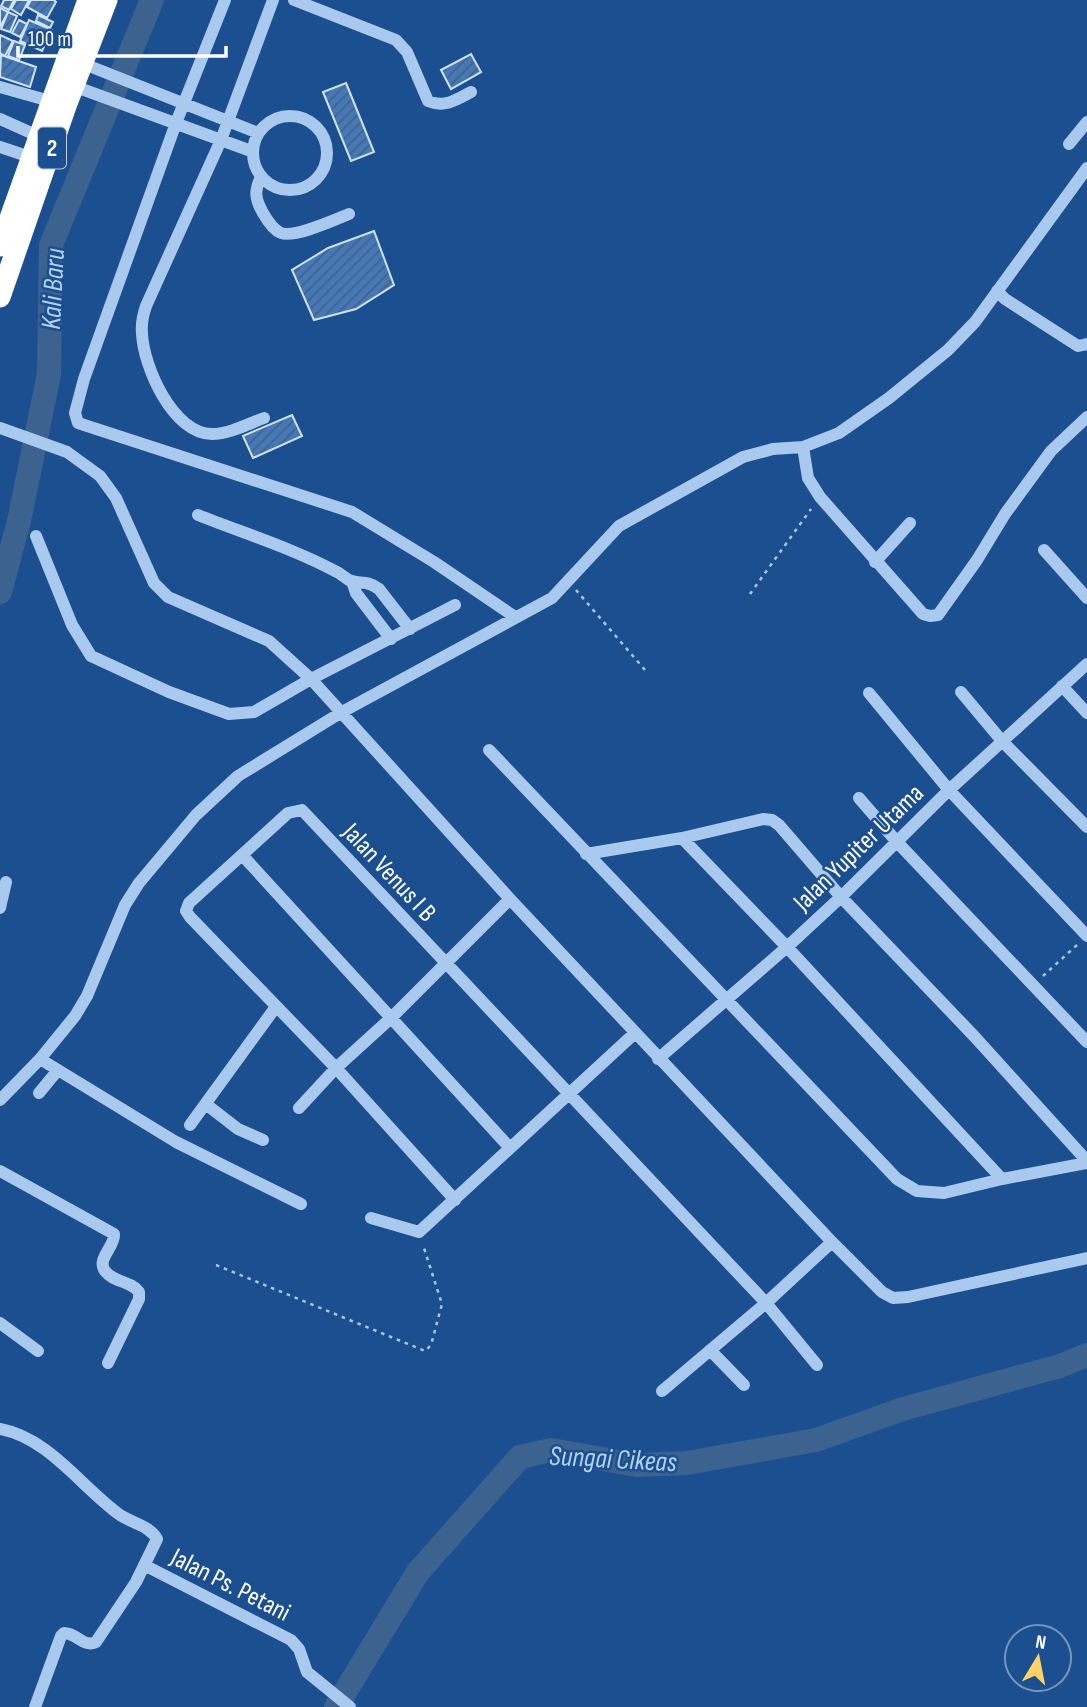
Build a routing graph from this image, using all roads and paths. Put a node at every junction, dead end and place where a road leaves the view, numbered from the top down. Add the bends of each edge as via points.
1 (88, 0) edge
2 (107, 0) edge
3 (225, 0) edge
4 (273, 0) edge
5 (295, 0) edge
6 (81, 63) junction
7 (72, 85) junction
8 (0, 87) edge
9 (471, 92) dead end
10 (185, 103) junction
11 (58, 104) junction
12 (0, 120) edge
13 (171, 121) junction
14 (228, 121) junction
15 (1087, 122) edge
16 (258, 133) junction
17 (38, 136) junction
18 (221, 140) junction
19 (1069, 144) dead end
20 (0, 147) edge
21 (251, 151) junction
22 (30, 157) junction
23 (1087, 168) edge
24 (261, 177) junction
25 (349, 214) dead end
26 (0, 246) edge
27 (997, 291) junction
28 (0, 297) edge
29 (1087, 344) edge
30 (1087, 417) edge
31 (264, 418) dead end
32 (0, 428) edge
33 (803, 447) junction
34 (820, 498) junction
35 (198, 515) dead end
36 (910, 523) dead end
37 (36, 536) dead end
38 (1044, 550) dead end
39 (875, 562) junction
40 (352, 581) junction
41 (569, 582) junction
42 (750, 594) dead end
43 (1087, 598) edge
44 (455, 605) dead end
45 (515, 617) junction
46 (410, 629) junction
47 (391, 639) junction
48 (1087, 664) edge
49 (645, 670) dead end
50 (312, 679) junction
51 (1062, 686) junction
52 (961, 692) dead end
53 (869, 693) dead end
54 (342, 712) junction
55 (1087, 713) edge
56 (1002, 741) junction
57 (489, 750) dead end
58 (949, 790) junction
59 (859, 798) dead end
60 (1087, 827) edge
61 (682, 838) junction
62 (897, 842) junction
63 (586, 854) junction
64 (243, 856) junction
65 (6, 882) dead end
66 (841, 897) junction
67 (510, 899) junction
68 (0, 908) edge
69 (1087, 936) edge
70 (787, 947) junction
71 (446, 964) junction
72 (1031, 983) junction
73 (727, 999) junction
74 (275, 1008) junction
75 (391, 1018) junction
76 (635, 1033) junction
77 (1087, 1042) edge
78 (40, 1059) junction
79 (658, 1059) junction
80 (336, 1069) junction
81 (58, 1070) junction
82 (39, 1093) dead end
83 (570, 1095) junction
84 (0, 1100) edge
85 (207, 1105) junction
86 (299, 1108) dead end
87 (190, 1125) dead end
88 (263, 1140) dead end
89 (510, 1148) junction
90 (1087, 1162) edge
91 (0, 1171) edge
92 (1002, 1180) junction
93 (455, 1200) junction
94 (301, 1204) dead end
95 (371, 1218) dead end
96 (419, 1232) junction
97 (832, 1242) junction
98 (1087, 1258) edge
99 (216, 1265) dead end
100 (766, 1303) junction
101 (0, 1323) edge
102 (710, 1350) junction
103 (38, 1351) dead end
104 (108, 1363) dead end
105 (817, 1365) dead end
106 (744, 1385) dead end
107 (662, 1391) dead end
108 (0, 1429) edge
109 (144, 1565) junction
110 (34, 1707) edge
111 (350, 1707) edge

1 - 6 highway, 2
2 - 6 highway, 2
3 - 10 street
4 - 14 street
5 - 9 street via 396,40 407,52 428,102 447,104
6 - 7 highway, 2
6 - 10 street
7 - 11 highway, 2
7 - 13 street
8 - 11 street
10 - 13 street
10 - 14 street
11 - 17 highway, 2
11 - 28 highway, 2
12 - 17 street
13 - 18 street
13 - 45 street via 84,379 75,413 78,423 352,512
14 - 16 street
14 - 18 street
15 - 19 street
16 - 21 street
16 - 24 street via 278,117 294,115 310,120 327,147 326,163 305,187 274,187
17 - 22 highway, 2
18 - 21 street
18 - 31 street via 146,306 142,336 150,370 165,401 186,426 210,434
20 - 22 street
21 - 24 street
22 - 26 highway, 2
23 - 27 street
24 - 25 street via 256,198 267,219 282,233 292,234
27 - 29 street via 1078,346
27 - 33 street via 948,350 889,398 839,433
30 - 39 street via 1051,451 938,615 923,614
32 - 50 street via 67,452 100,476 110,487 154,583 168,597 269,641
33 - 34 street via 808,478
33 - 41 street via 743,457 619,526
34 - 39 street
34 - 42 path
35 - 40 street
36 - 39 street
37 - 50 street via 72,625 91,656 229,713 254,712
38 - 43 street
40 - 46 street via 379,589
40 - 47 street
41 - 45 street via 552,598
41 - 49 path
44 - 46 street
45 - 54 street
46 - 47 street
47 - 50 street
48 - 51 street, Jalan Yupiter Utama
50 - 54 street
51 - 55 street
51 - 56 street, Jalan Yupiter Utama
52 - 56 street
53 - 58 street
54 - 67 street
54 - 78 street via 238,776 196,815 139,883 125,905 87,996
56 - 58 street, Jalan Yupiter Utama
56 - 60 street
57 - 63 street
58 - 62 street, Jalan Yupiter Utama
58 - 69 street
59 - 62 street
61 - 63 street
61 - 66 street via 772,820
61 - 70 street
62 - 66 street, Jalan Yupiter Utama
62 - 72 street
63 - 73 street
64 - 71 street, Jalan Venus I B via 288,813 302,810
64 - 74 street via 189,903 186,911
64 - 75 street
65 - 68 street
66 - 70 street, Jalan Yupiter Utama
66 - 90 street via 974,1035
67 - 71 street
67 - 76 street
69 - 72 path
70 - 73 street, Jalan Yupiter Utama
70 - 92 street
71 - 75 street
71 - 83 street, Jalan Venus I B
72 - 77 street
73 - 79 street, Jalan Yupiter Utama
73 - 92 street via 897,1179 916,1191 944,1192
74 - 80 street
74 - 85 street
75 - 80 street
75 - 89 street
76 - 79 street
76 - 83 street
78 - 81 street
78 - 84 street
79 - 97 street
80 - 86 street
80 - 93 street
81 - 82 street
81 - 94 street via 193,1151
83 - 89 street
83 - 100 street, Jalan Venus I B
85 - 87 street
85 - 88 street via 238,1129
89 - 93 street
90 - 92 street
91 - 104 street via 114,1234 102,1266 107,1274 136,1287 139,1299
93 - 96 street
95 - 96 street
96 - 99 path via 442,1304 431,1345 425,1351
97 - 98 street via 893,1298
97 - 100 street
100 - 102 street
100 - 105 street, Jalan Venus I B
101 - 103 street
102 - 106 street
102 - 107 street
108 - 109 street via 16,1432 41,1448 121,1515 154,1533 157,1539
109 - 110 street via 96,1642 85,1643 71,1633 61,1636
109 - 111 street, Jalan Ps. Petani via 291,1640 307,1672

